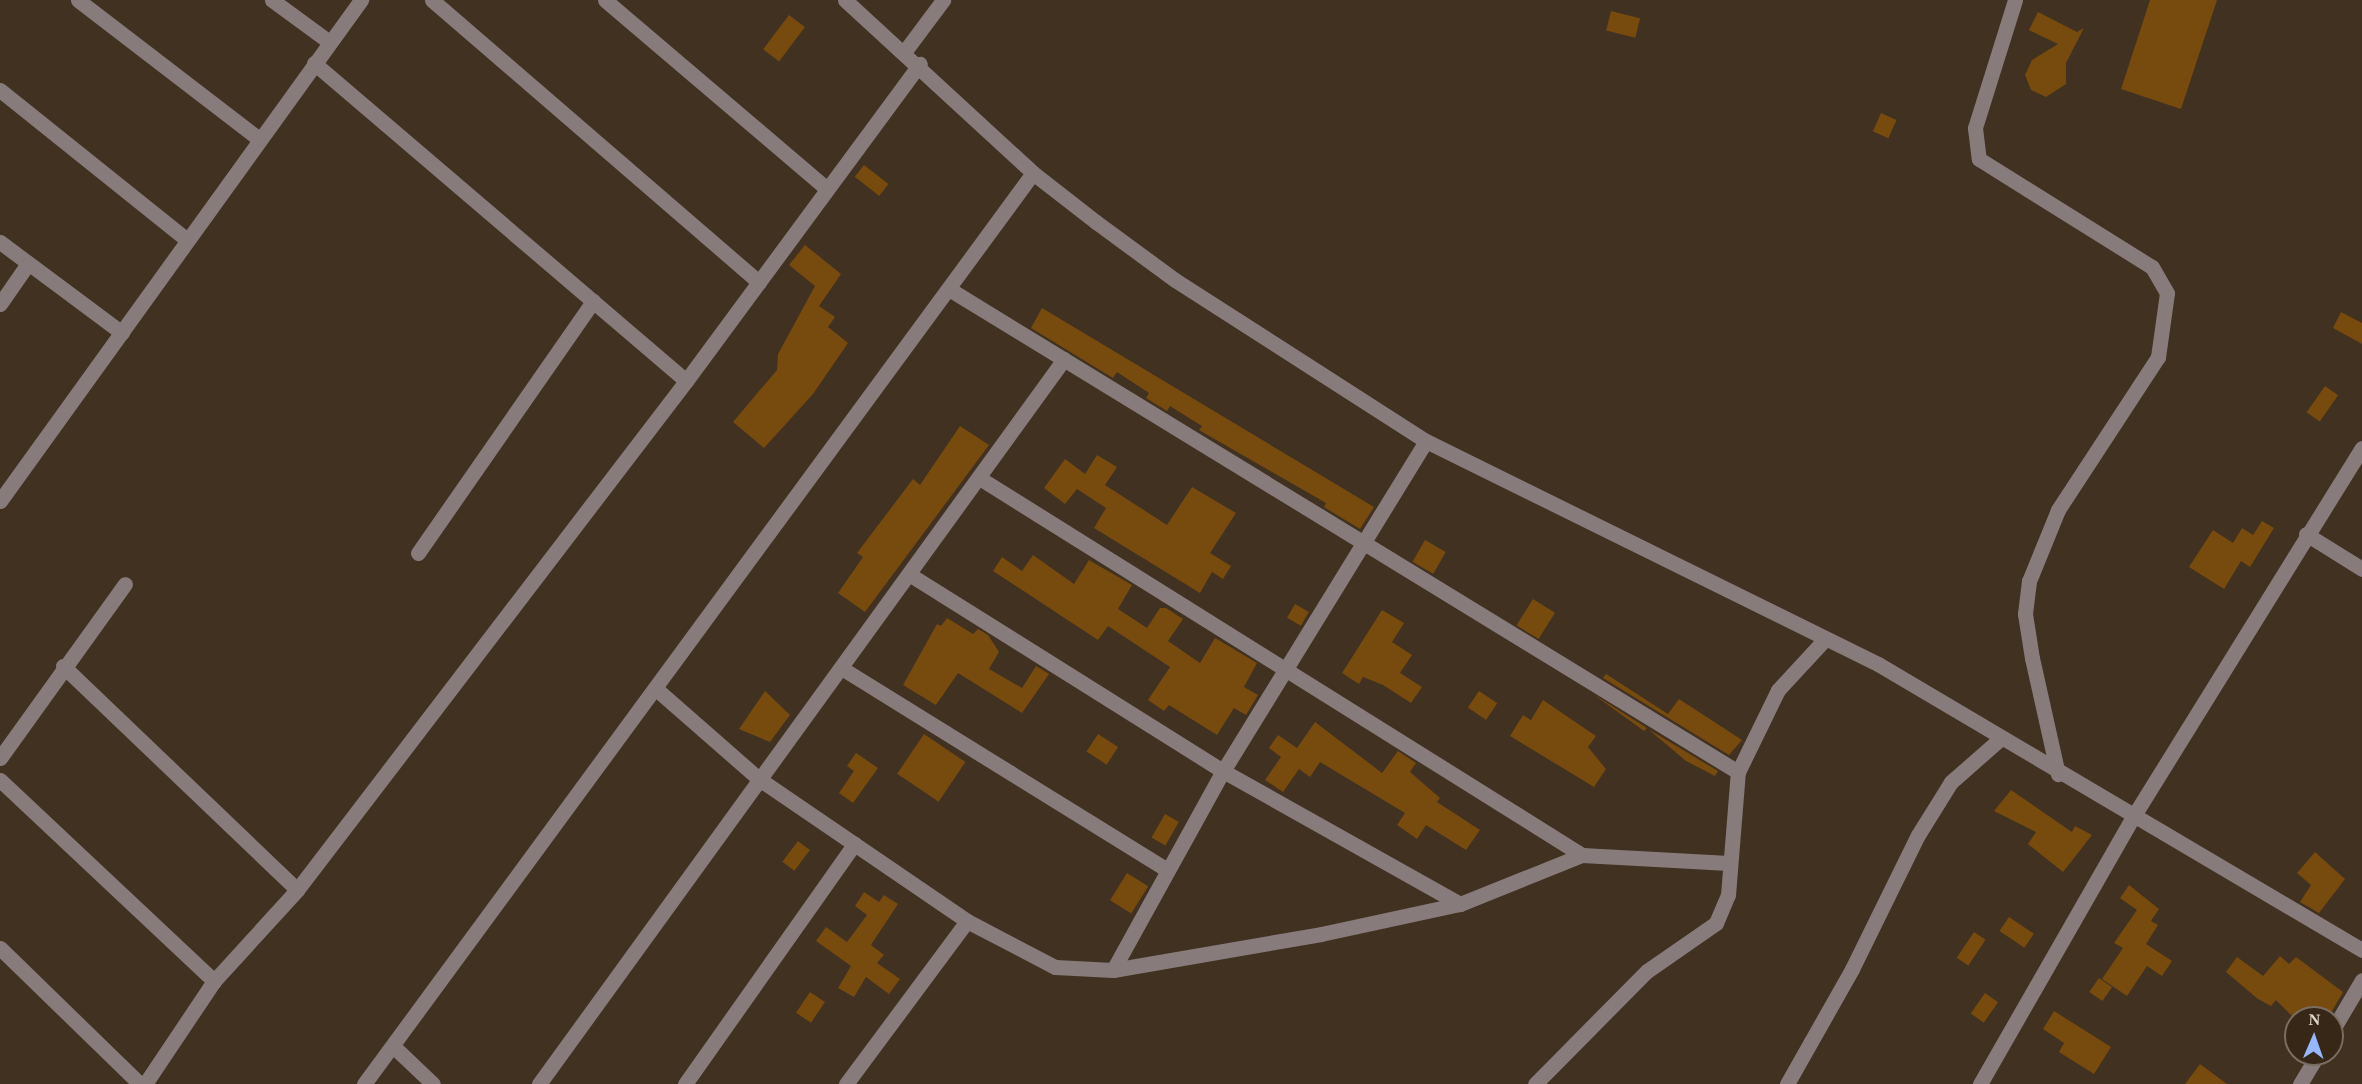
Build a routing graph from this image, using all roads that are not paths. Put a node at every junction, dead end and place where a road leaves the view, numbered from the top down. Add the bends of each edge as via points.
1 (78, 0) edge
2 (272, 0) edge
3 (361, 0) edge
4 (432, 0) edge
5 (605, 0) edge
6 (845, 0) edge
7 (943, 0) edge
8 (2015, 0) edge
9 (328, 42) junction
10 (905, 51) junction
11 (314, 63) junction
12 (920, 64) junction
13 (0, 90) edge
14 (258, 138) junction
15 (1034, 173) junction
16 (826, 188) junction
17 (186, 239) junction
18 (0, 242) edge
19 (27, 265) junction
20 (759, 282) junction
21 (949, 289) junction
22 (593, 302) junction
23 (0, 304) edge
24 (122, 333) junction
25 (1064, 359) junction
26 (686, 381) junction
27 (1426, 441) junction
28 (2362, 447) edge
29 (981, 479) junction
30 (0, 501) edge
31 (2306, 534) junction
32 (1367, 544) junction
33 (418, 553) dead end
34 (2362, 568) edge
35 (912, 576) junction
36 (125, 584) dead end
37 (1824, 639) junction
38 (63, 666) junction
39 (843, 669) junction
40 (1289, 670) junction
41 (654, 688) junction
42 (2000, 739) junction
43 (0, 758) edge
44 (1223, 771) junction
45 (1738, 772) junction
46 (2058, 774) junction
47 (759, 779) junction
48 (0, 780) edge
49 (2133, 817) junction
50 (854, 844) junction
51 (1582, 855) junction
52 (1729, 863) junction
53 (1166, 869) junction
54 (297, 890) junction
55 (1460, 904) junction
56 (967, 921) junction
57 (0, 948) edge
58 (2362, 950) edge
59 (1113, 970) junction
60 (2362, 980) edge
61 (214, 981) junction
62 (2344, 1011) edge
63 (393, 1046) junction
64 (2311, 1066) edge
65 (140, 1084) edge
66 (145, 1084) edge
67 (364, 1084) edge
68 (433, 1084) edge
69 (539, 1084) edge
70 (685, 1084) edge
71 (846, 1084) edge
72 (1535, 1084) edge
73 (1787, 1084) edge
74 (1980, 1084) edge
75 (2300, 1084) edge

1 - 14 street
2 - 9 street
3 - 9 street
4 - 20 street
5 - 16 street
6 - 10 street
7 - 10 street
8 - 46 street via 1975,128 1979,159 2152,267 2167,293 2158,357 2058,510 2029,581 2025,614
9 - 11 street
10 - 12 street
11 - 14 street
11 - 22 street
12 - 15 street
12 - 16 street
13 - 17 street
14 - 17 street
15 - 21 street
15 - 27 street via 1175,280
16 - 20 street
17 - 24 street
18 - 19 street
19 - 23 street
19 - 24 street
20 - 26 street
21 - 25 street
21 - 41 street
22 - 26 street
22 - 33 street
24 - 30 street
25 - 29 street
25 - 32 street
26 - 54 street
27 - 32 street
27 - 37 street
28 - 31 street
29 - 35 street
29 - 40 street
31 - 34 street
31 - 49 street
32 - 40 street
32 - 45 street
35 - 39 street
35 - 44 street
36 - 38 street
37 - 42 street via 1878,664
37 - 45 street via 1778,690
38 - 43 street
38 - 54 street
39 - 47 street
39 - 53 street
40 - 44 street
40 - 51 street
41 - 47 street
41 - 63 street
42 - 46 street
42 - 73 street via 1951,782 1918,835 1852,969
44 - 53 street
44 - 55 street
45 - 52 street
46 - 49 street
47 - 50 street
47 - 69 street
48 - 61 street
49 - 58 street
49 - 74 street
50 - 56 street
50 - 70 street
51 - 52 street
51 - 55 street
52 - 72 street via 1728,895 1716,922 1647,971
53 - 59 street
54 - 61 street
55 - 59 street
56 - 59 street via 1055,967
56 - 71 street
57 - 65 street
60 - 62 street
61 - 66 street
63 - 67 street
63 - 68 street
64 - 75 street

